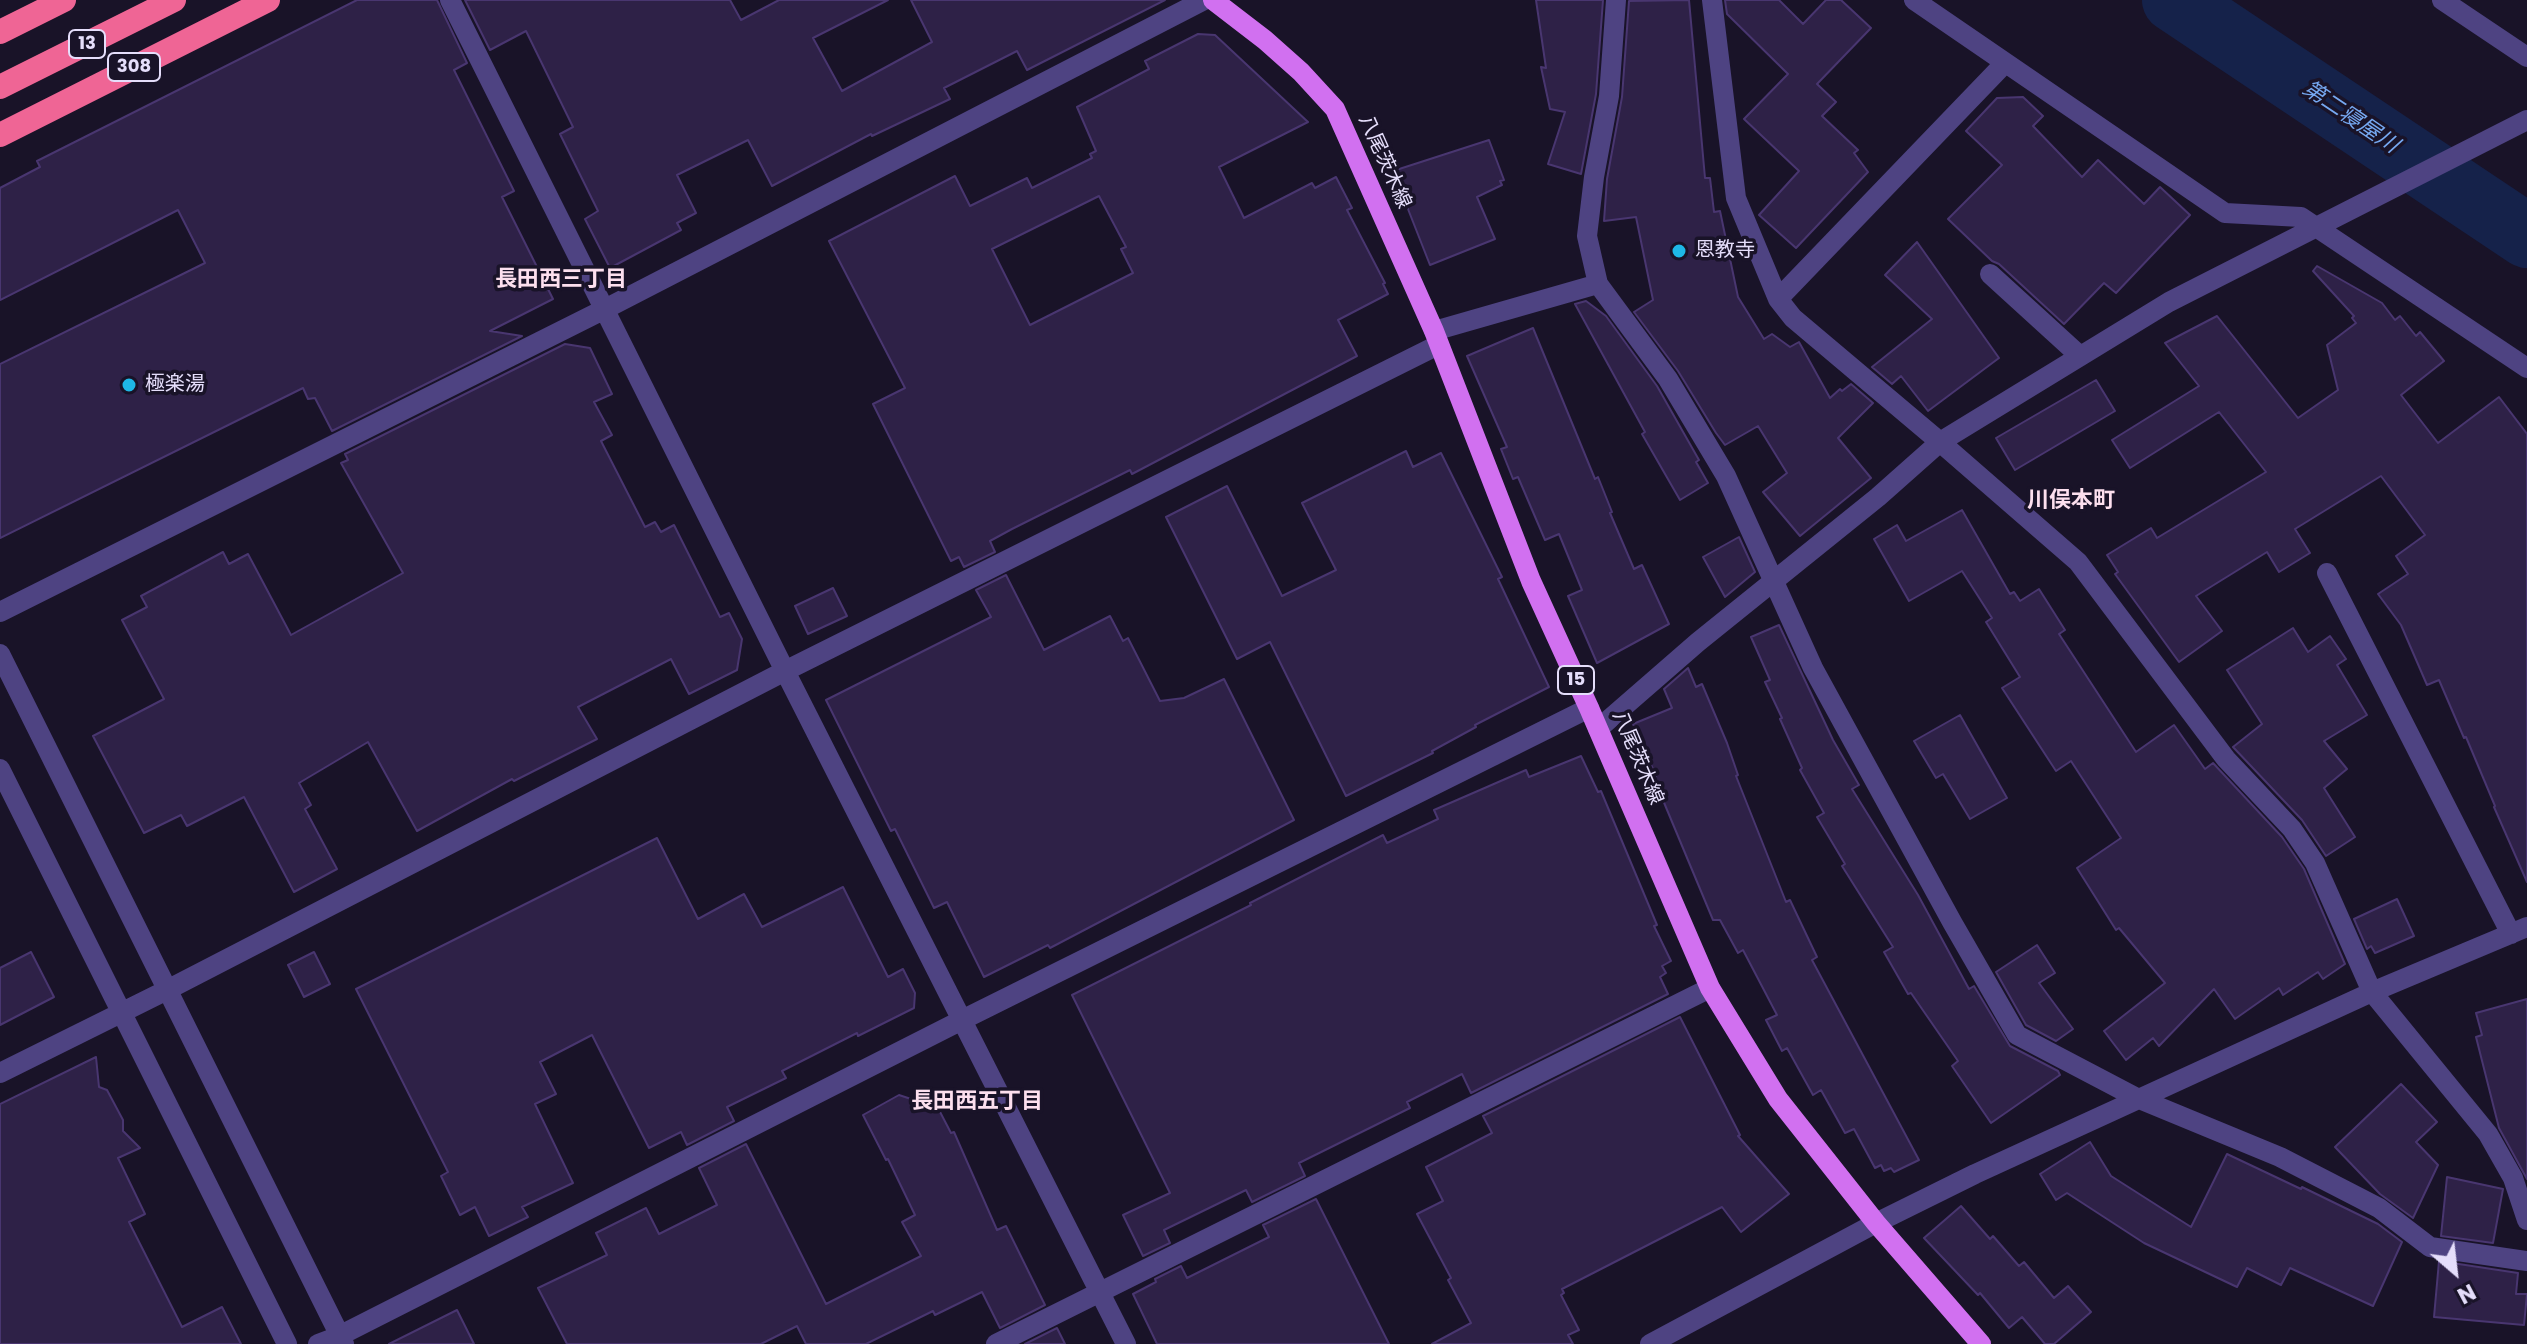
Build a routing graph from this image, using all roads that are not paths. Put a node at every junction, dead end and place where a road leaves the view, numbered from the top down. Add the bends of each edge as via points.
1 (64, 0) edge
2 (174, 0) edge
3 (268, 0) edge
4 (450, 0) edge
5 (1204, 0) edge
6 (1213, 0) edge
7 (1616, 0) edge
8 (1712, 0) edge
9 (1914, 0) edge
10 (2442, 0) edge
11 (0, 32) edge
12 (2527, 57) edge
13 (2005, 63) junction
14 (0, 87) edge
15 (2527, 120) edge
16 (0, 135) edge
17 (2318, 227) junction
18 (1990, 274) dead end
19 (1598, 284) junction
20 (1778, 299) junction
21 (605, 309) junction
22 (1436, 338) junction
23 (2080, 356) junction
24 (2527, 368) edge
25 (1940, 442) junction
26 (2327, 573) dead end
27 (1775, 580) junction
28 (0, 612) edge
29 (0, 654) edge
30 (785, 671) junction
31 (1589, 708) junction
32 (1598, 729) junction
33 (0, 769) edge
34 (2519, 930) edge
35 (1710, 988) junction
36 (167, 990) junction
37 (2372, 992) junction
38 (122, 1012) junction
39 (962, 1020) junction
40 (0, 1073) edge
41 (2137, 1098) junction
42 (2527, 1220) edge
43 (1876, 1223) junction
44 (2527, 1261) edge
45 (1099, 1291) junction
46 (342, 1340) edge
47 (287, 1344) edge
48 (318, 1344) edge
49 (996, 1344) edge
50 (1126, 1344) edge
51 (1650, 1344) edge
52 (1981, 1344) edge

1 - 11 highway, 13
2 - 14 highway, 13
3 - 16 highway, 308
4 - 21 street
5 - 21 street
6 - 22 main road, 八尾茨木線 / 15 via 1301,72 1335,109
7 - 19 street via 1609,96 1587,236
8 - 20 street via 1736,198
9 - 13 street
10 - 12 street
13 - 17 street via 2225,213 2301,217
13 - 20 street
15 - 17 street
17 - 23 street via 2169,302
17 - 24 street
18 - 23 street
19 - 22 street
19 - 27 street via 1676,391 1726,476
20 - 25 street via 1793,318
21 - 28 street
21 - 30 street
22 - 30 street
22 - 31 main road, 八尾茨木線 / 15 via 1531,581
23 - 25 street
25 - 27 street
25 - 37 street via 2078,562 2226,759 2292,829 2315,863
26 - 34 street
27 - 32 street
27 - 41 street via 1813,668 2017,1035
29 - 36 street
30 - 36 street
30 - 39 street
31 - 32 main road, 八尾茨木線 / 15
31 - 39 street
32 - 35 main road, 八尾茨木線 / 15
33 - 38 street
34 - 37 street
35 - 43 main road, 八尾茨木線 / 15 via 1778,1099
35 - 45 street
36 - 38 street
36 - 46 street
37 - 41 street
37 - 42 street via 2488,1134 2513,1178
38 - 40 street
38 - 47 street
39 - 45 street
39 - 46 street
41 - 43 street
41 - 44 street via 2295,1165 2379,1208 2430,1247
43 - 51 street
43 - 52 main road, 八尾茨木線 / 15
45 - 49 street
45 - 50 street
46 - 48 street

